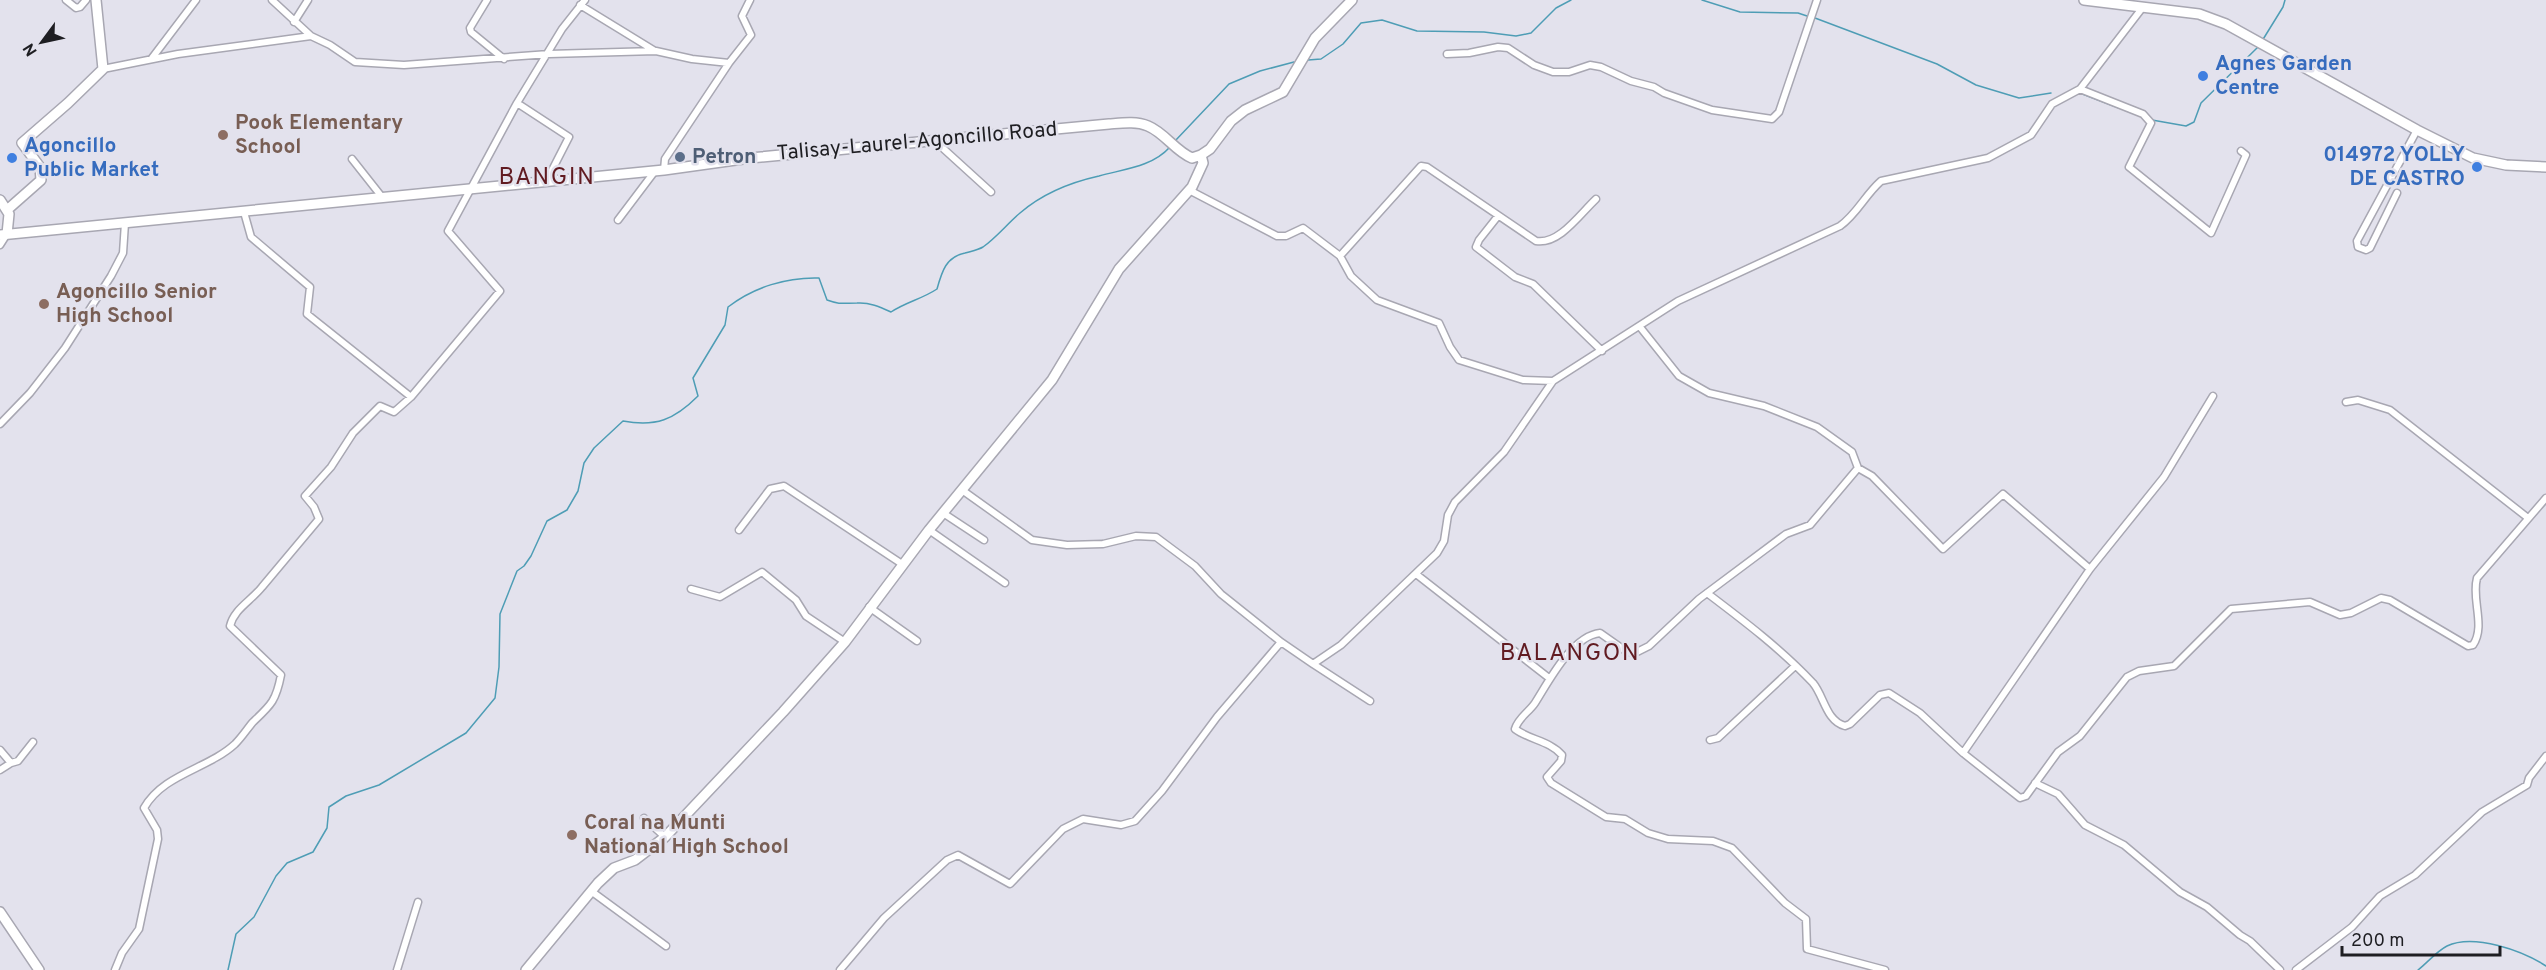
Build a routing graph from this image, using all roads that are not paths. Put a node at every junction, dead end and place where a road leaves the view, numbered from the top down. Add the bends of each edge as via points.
1 (66, 0) edge
2 (86, 0) edge
3 (96, 0) edge
4 (196, 0) edge
5 (272, 0) edge
6 (308, 0) edge
7 (487, 0) edge
8 (750, 0) edge
9 (1352, 0) edge
10 (1817, 0) edge
11 (2084, 0) edge
12 (582, 3) edge
13 (2143, 7) junction
14 (294, 22) junction
15 (311, 36) junction
16 (656, 51) junction
17 (549, 54) junction
18 (1448, 54) dead end
19 (152, 58) junction
20 (504, 59) junction
21 (729, 63) junction
22 (103, 69) junction
23 (2080, 89) junction
24 (517, 104) junction
25 (2417, 130) junction
26 (936, 142) junction
27 (2241, 151) dead end
28 (1201, 155) junction
29 (352, 159) dead end
30 (2546, 167) edge
31 (660, 170) junction
32 (547, 180) junction
33 (473, 188) junction
34 (1189, 190) junction
35 (991, 192) dead end
36 (2397, 193) dead end
37 (382, 197) junction
38 (0, 200) edge
39 (1596, 200) dead end
40 (8, 210) junction
41 (244, 212) junction
42 (1498, 216) junction
43 (618, 220) dead end
44 (125, 223) junction
45 (3, 234) edge
46 (0, 245) edge
47 (1340, 256) junction
48 (1640, 327) junction
49 (1602, 351) junction
50 (1553, 381) junction
51 (2213, 396) dead end
52 (411, 397) junction
53 (2346, 402) dead end
54 (0, 424) edge
55 (1858, 468) junction
56 (962, 490) junction
57 (2546, 498) edge
58 (943, 513) junction
59 (2528, 518) junction
60 (739, 530) dead end
61 (929, 530) junction
62 (984, 540) dead end
63 (902, 564) junction
64 (2090, 569) junction
65 (1416, 574) junction
66 (1005, 583) dead end
67 (691, 589) dead end
68 (1707, 593) junction
69 (869, 607) junction
70 (917, 641) dead end
71 (845, 642) junction
72 (1281, 642) junction
73 (1313, 664) junction
74 (1795, 666) junction
75 (1549, 678) junction
76 (1370, 701) dead end
77 (1710, 740) dead end
78 (33, 742) dead end
79 (0, 750) edge
80 (1963, 753) junction
81 (2546, 756) edge
82 (11, 763) junction
83 (0, 770) edge
84 (2036, 783) junction
85 (644, 818) dead end
86 (664, 837) junction
87 (591, 891) junction
88 (418, 902) dead end
89 (0, 912) edge
90 (666, 946) dead end
91 (39, 970) edge
92 (115, 970) edge
93 (397, 970) edge
94 (526, 970) edge
95 (840, 970) edge
96 (1885, 970) edge
97 (2280, 970) edge
98 (2296, 970) edge

1 - 2 street via 76,8
3 - 22 main road
4 - 19 street
5 - 14 street
6 - 14 street
7 - 20 street via 470,28
8 - 21 street via 741,15 751,35
9 - 28 main road via 1316,38 1283,92 1245,110
10 - 18 street via 1779,112 1772,119 1712,110 1601,67 1553,72 1508,48
11 - 13 main road
12 - 16 street
12 - 17 street
13 - 23 street
13 - 25 main road via 2199,14 2252,37
14 - 15 street
15 - 19 street
15 - 20 street via 355,62 379,65
16 - 17 street
16 - 21 street
17 - 20 street
17 - 24 street
19 - 22 street
21 - 31 street
22 - 40 main road via 22,143 40,167 41,180
23 - 27 street via 2148,118 2151,123 2129,167 2211,233 2246,155
23 - 48 street via 2052,104 2031,135 2012,146 1988,158 1881,181 1840,226 1678,301
24 - 32 street via 570,137
24 - 33 street
25 - 30 main road via 2489,163
25 - 36 street via 2357,241 2358,247 2370,248
26 - 28 main road, Talisay-Laurel-Agoncillo Road via 1135,122 1149,126 1192,158
26 - 31 main road, Talisay-Laurel-Agoncillo Road
26 - 35 street
28 - 34 main road via 1200,173
29 - 37 street
31 - 32 main road, Talisay-Laurel-Agoncillo Road
31 - 43 street
32 - 33 main road, Talisay-Laurel-Agoncillo Road
33 - 37 main road, Talisay-Laurel-Agoncillo Road
33 - 52 street via 448,231 500,291
34 - 47 street via 1277,236 1303,228
34 - 56 main road via 1119,269 1052,380
37 - 41 main road, Talisay-Laurel-Agoncillo Road
38 - 40 main road
39 - 42 street via 1545,243
40 - 45 main road
41 - 44 main road, Talisay-Laurel-Agoncillo Road
41 - 52 street via 251,237 310,287 307,314
42 - 47 street via 1421,166
42 - 49 street via 1476,247 1515,277 1533,284
44 - 45 main road, Talisay-Laurel-Agoncillo Road
44 - 54 street via 123,254 105,285 65,348
45 - 46 street
47 - 50 street via 1350,276 1377,300 1439,323 1459,360 1523,380
48 - 49 street
48 - 55 street via 1679,376 1709,393 1764,406 1817,427 1852,452
49 - 50 street
50 - 65 street via 1504,452 1455,502 1444,541
51 - 64 street via 2164,477
52 - 92 street via 394,412 380,406 353,433 305,496 319,519 232,617 230,626 236,635 281,675 277,696 235,744 149,799 144,808 158,839 139,928
53 - 59 street via 2358,400 2390,410
55 - 64 street via 1872,476 1943,549 2003,494
55 - 68 street via 1810,525 1786,534
56 - 58 main road
56 - 72 street via 1032,540 1067,545 1156,537
57 - 59 street
58 - 61 main road
58 - 62 street
59 - 84 street via 2477,578 2474,589 2479,630 2473,645 2468,646 2381,598 2351,614 2340,615 2310,602 2231,609 2174,666 2139,671 2127,677 2080,736 2058,752
60 - 63 street via 770,489 784,486
61 - 63 main road
61 - 66 street
63 - 69 main road
64 - 80 street
65 - 73 street via 1341,645
65 - 75 street
67 - 71 street via 720,597 762,572 796,600 806,616
68 - 74 street
68 - 75 street via 1649,646 1627,652 1605,634 1594,633 1581,640
69 - 70 street
69 - 71 main road
71 - 86 main road
72 - 73 street
72 - 95 street via 1135,821 1121,825 1083,819 1063,829 1010,884 958,855 947,860 884,918
73 - 76 street
74 - 77 street via 1718,738
74 - 80 street via 1813,684 1839,724 1850,724 1880,695 1889,693 1920,713
75 - 96 street via 1515,729 1556,747 1562,754 1547,777 1551,783 1606,817 1625,819 1648,833 1668,839 1713,841 1732,848 1806,919 1807,949
78 - 82 street
79 - 82 street
80 - 84 street via 2020,798
81 - 98 street via 2525,786 2482,812 2415,875 2380,896 2352,927
82 - 83 street
84 - 97 street via 2058,794 2085,825 2124,845 2180,892 2207,907
85 - 86 street
86 - 87 main road via 635,860 614,868
87 - 90 street
87 - 94 main road
88 - 93 street
89 - 91 main road

